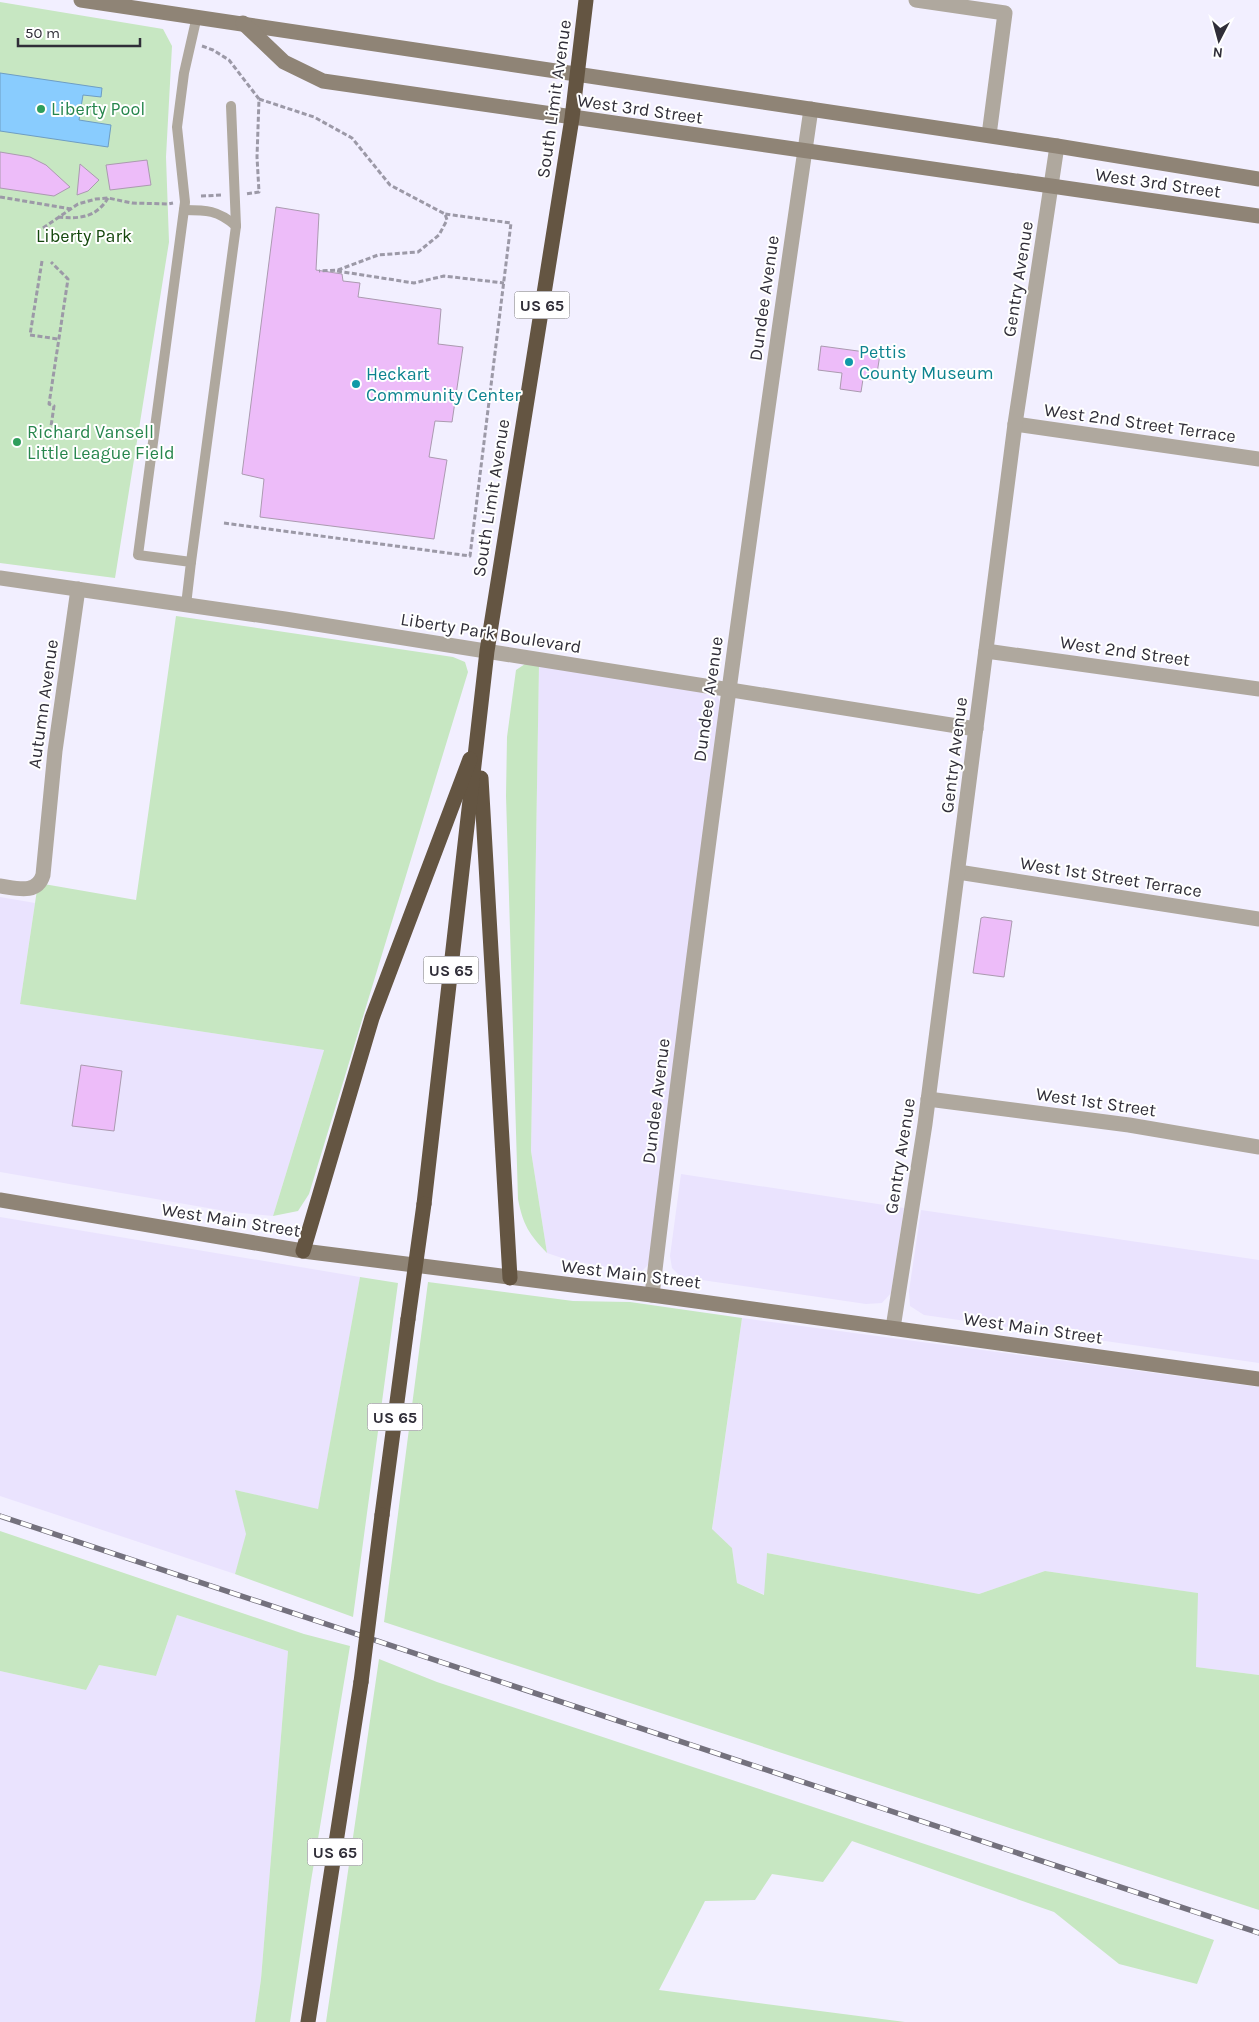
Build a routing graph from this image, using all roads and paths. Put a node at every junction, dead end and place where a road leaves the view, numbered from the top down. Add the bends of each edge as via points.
1 (83, 0) edge
2 (586, 0) edge
3 (916, 0) edge
4 (197, 16) junction
5 (243, 23) junction
6 (578, 74) junction
7 (259, 99) dead end
8 (231, 106) dead end
9 (811, 109) junction
10 (572, 118) junction
11 (989, 135) junction
12 (1058, 146) junction
13 (804, 151) junction
14 (1259, 180) edge
15 (1051, 188) junction
16 (259, 192) dead end
17 (234, 194) junction
18 (0, 198) edge
19 (108, 198) junction
20 (184, 205) junction
21 (71, 209) junction
22 (445, 214) junction
23 (1259, 216) edge
24 (58, 218) junction
25 (236, 226) junction
26 (43, 228) dead end
27 (42, 261) dead end
28 (51, 262) dead end
29 (329, 270) junction
30 (318, 271) dead end
31 (504, 283) junction
32 (58, 339) junction
33 (1015, 424) junction
34 (49, 440) dead end
35 (1259, 459) edge
36 (224, 523) dead end
37 (192, 562) junction
38 (0, 578) edge
39 (78, 589) junction
40 (186, 605) junction
41 (487, 651) junction
42 (986, 651) junction
43 (1259, 689) edge
44 (728, 690) junction
45 (976, 729) junction
46 (478, 736) junction
47 (958, 872) junction
48 (0, 886) edge
49 (1259, 919) edge
50 (928, 1099) junction
51 (1259, 1147) edge
52 (0, 1200) edge
53 (303, 1251) junction
54 (510, 1278) junction
55 (652, 1295) junction
56 (893, 1328) junction
57 (1259, 1379) edge
58 (308, 2022) edge

1 - 4 street, West 3rd Street
2 - 6 highway, South Limit Avenue / US 65
3 - 11 street via 1005,13
4 - 5 street, West 3rd Street
4 - 20 lane via 184,73 177,127
5 - 6 street, West 3rd Street
5 - 10 street, West 3rd Street via 284,62 324,81
6 - 9 street, West 3rd Street
6 - 10 highway, South Limit Avenue / US 65
7 - 22 path via 314,117 352,138 390,185
8 - 17 lane
9 - 11 street, West 3rd Street
9 - 13 street, Dundee Avenue
10 - 13 street, West 3rd Street
10 - 41 highway, South Limit Avenue / US 65
11 - 12 street, West 3rd Street
12 - 14 street, West 3rd Street
12 - 15 street
13 - 15 street, West 3rd Street
13 - 44 street, Dundee Avenue
15 - 23 street, West 3rd Street
15 - 33 street, Gentry Avenue
16 - 17 path
17 - 20 path via 194,197
17 - 25 lane
18 - 21 path
19 - 20 path via 132,203
19 - 21 path via 78,204
19 - 24 path via 102,208 90,216
20 - 25 lane via 223,215
20 - 37 lane via 138,555
21 - 24 path
22 - 29 path via 447,220 440,235 418,252 378,255 345,268
22 - 31 path via 511,223
24 - 26 path
25 - 37 lane
27 - 32 path via 30,335
28 - 32 path via 68,280
29 - 30 path
29 - 31 path via 414,283 444,276
31 - 36 path via 470,556
32 - 34 path via 49,404 54,406
33 - 35 street, West 2nd Street Terrace
33 - 42 street, Gentry Avenue
37 - 40 lane
38 - 39 street, Liberty Park Boulevard
39 - 40 street, Liberty Park Boulevard
39 - 48 street, Autumn Avenue via 55,751 42,880 31,888
40 - 41 street, Liberty Park Boulevard
41 - 44 street, Liberty Park Boulevard
41 - 46 highway, South Limit Avenue / US 65
42 - 43 street, West 2nd Street
42 - 45 street, Gentry Avenue
44 - 45 street, Liberty Park Boulevard
44 - 55 street, Dundee Avenue
45 - 47 street, Gentry Avenue
46 - 53 highway via 372,1018
46 - 54 highway
46 - 58 highway, US 65, bridge via 424,1204 361,1682
47 - 49 street, West 1st Street Terrace
47 - 50 street, Gentry Avenue
50 - 51 street, West 1st Street via 1128,1124
50 - 56 street, Gentry Avenue
52 - 53 street, West Main Street
53 - 54 street, West Main Street
54 - 55 street, West Main Street
55 - 56 street, West Main Street
56 - 57 street, West Main Street

